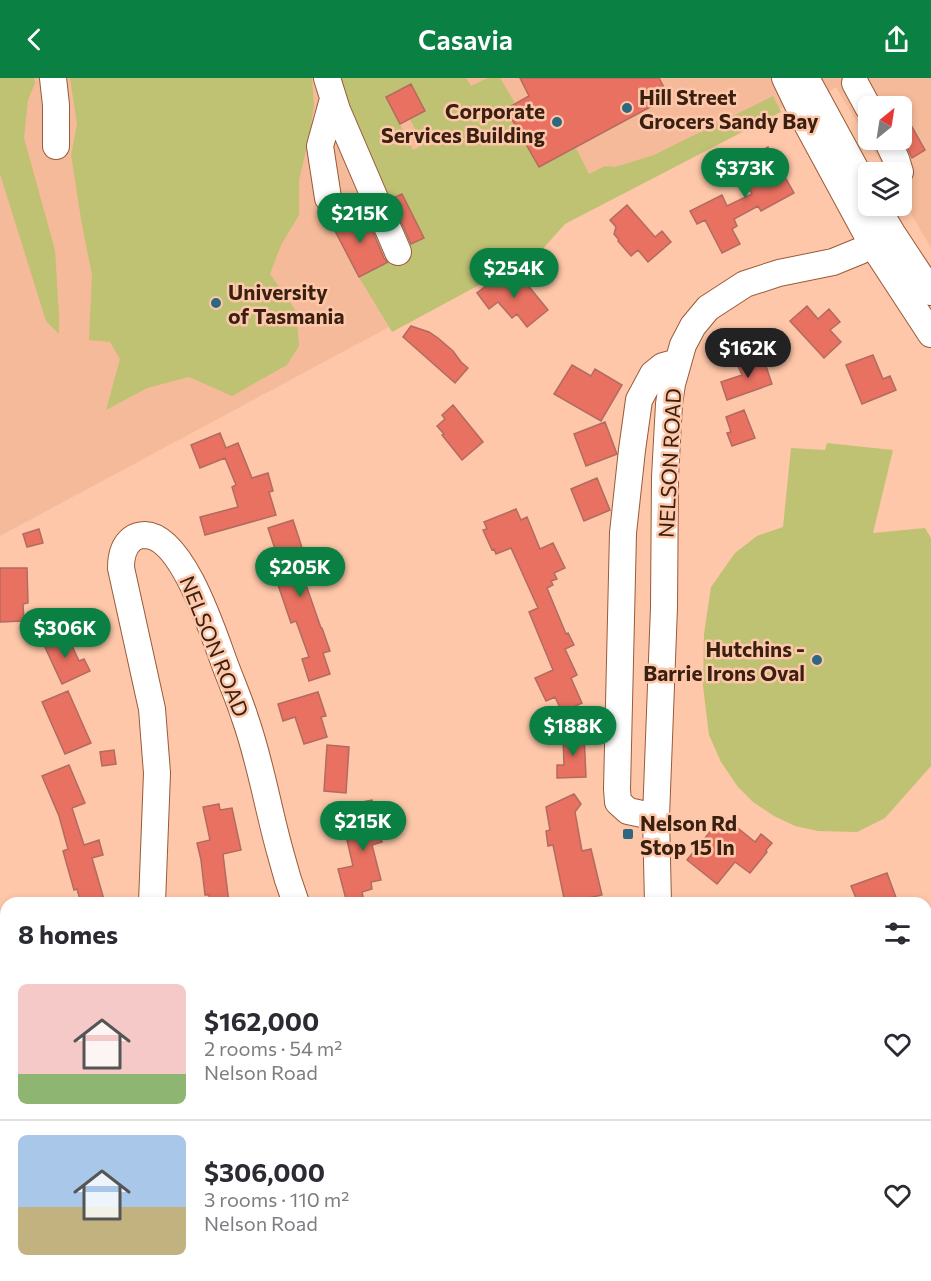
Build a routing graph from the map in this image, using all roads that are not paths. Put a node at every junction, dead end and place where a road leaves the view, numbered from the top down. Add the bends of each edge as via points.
1 (53, 78) edge
2 (785, 78) edge
3 (806, 78) edge
4 (855, 84) dead end
5 (330, 88) edge
6 (862, 96) edge
7 (56, 146) dead end
8 (858, 174) edge
9 (328, 198) dead end
10 (878, 216) edge
11 (882, 238) junction
12 (398, 252) dead end
13 (931, 292) edge
14 (925, 325) edge
15 (678, 362) junction
16 (656, 817) junction
17 (152, 897) edge
18 (295, 897) edge
19 (658, 897) edge

1 - 7 street
2 - 11 street via 807,124
3 - 8 street
4 - 6 street
5 - 9 street via 320,146
5 - 12 street
10 - 11 street
11 - 13 street
11 - 14 street
11 - 15 street, NELSON ROAD via 832,262 745,284 713,304 693,326
13 - 14 street
15 - 16 street, NELSON ROAD via 669,404 665,477
15 - 16 street, NELSON ROAD via 653,374 639,400 622,533 616,789 618,802 628,811
16 - 19 street, NELSON ROAD
17 - 18 street, NELSON ROAD via 157,773 152,709 121,568 126,546 142,535 163,542 178,558 211,625 246,718 280,855

